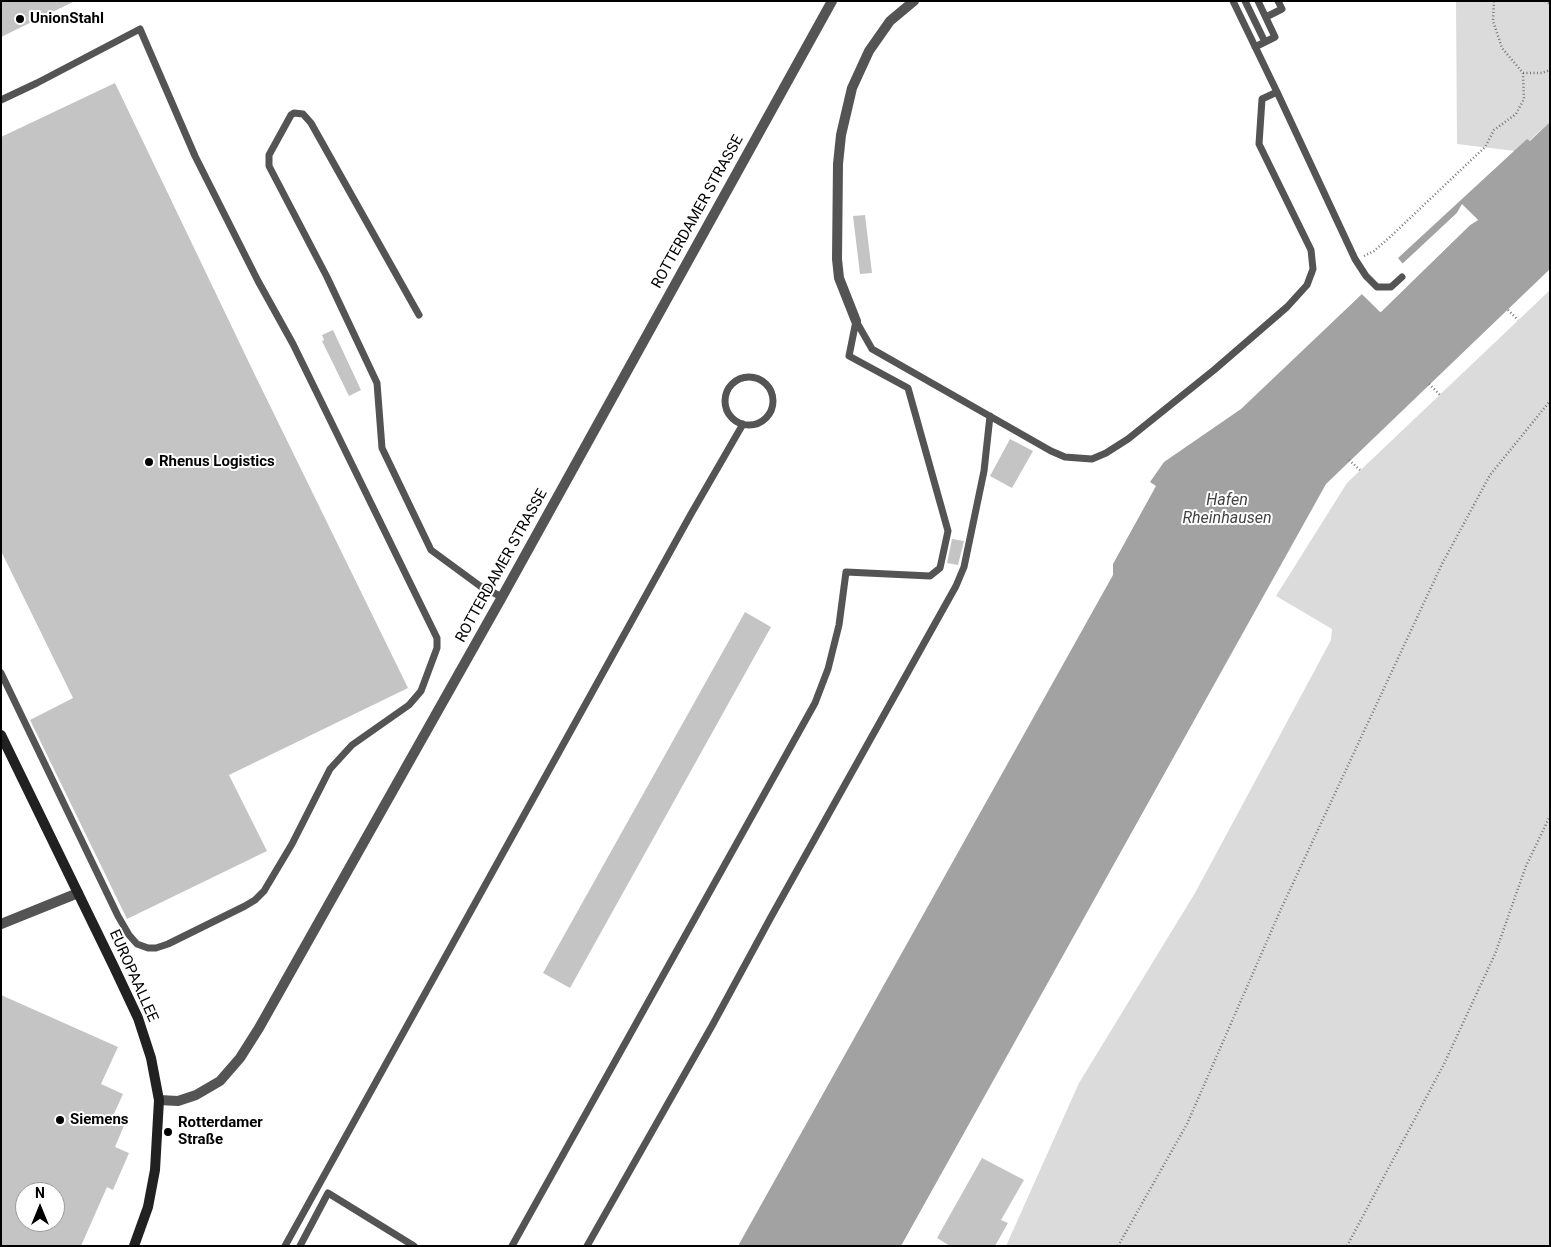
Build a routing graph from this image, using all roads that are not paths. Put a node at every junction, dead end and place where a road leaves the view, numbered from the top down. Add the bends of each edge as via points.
1 (832, 1) edge
2 (914, 1) edge
3 (1234, 1) edge
4 (1245, 1) edge
5 (1258, 1) edge
6 (1278, 1) edge
7 (1266, 17) junction
8 (1265, 42) junction
9 (1255, 47) junction
10 (1277, 92) junction
11 (1, 100) edge
12 (1402, 277) dead end
13 (419, 315) dead end
14 (856, 321) junction
15 (990, 416) junction
16 (743, 424) junction
17 (502, 597) junction
18 (1, 673) edge
19 (1, 735) edge
20 (78, 893) junction
21 (1, 924) edge
22 (159, 1100) junction
23 (134, 1246) edge
24 (285, 1246) edge
25 (300, 1246) edge
26 (414, 1246) edge
27 (512, 1246) edge
28 (587, 1246) edge

1 - 17 street, ROTTERDAMER STRASSE
2 - 14 street via 890,21 869,50 852,88 841,135 837,259 839,278
3 - 9 lane
4 - 8 lane
5 - 7 lane
6 - 7 lane via 1282,9
7 - 8 lane via 1276,37
8 - 9 lane
9 - 10 lane
10 - 12 lane via 1355,259 1366,276 1377,287 1391,287
10 - 15 lane via 1262,99 1258,144 1311,250 1312,269 1302,292 1214,370 1106,453 1092,458 1065,457
11 - 18 lane via 140,29 195,156 293,344 434,629 437,648 421,691 409,705 352,745 330,769 271,882 255,900 168,944 148,948 137,944 118,916
13 - 17 lane via 311,123 303,114 291,115 269,155 269,166 377,383 382,448 431,550 480,586
14 - 15 lane via 872,349
14 - 27 lane via 849,356 908,388 948,531 940,568 930,576 846,572 839,625 828,669 815,702
15 - 28 lane via 984,471 964,568 956,586
16 - 16 lane via 759,423 766,418 773,402 769,389 753,378 735,382 726,395 730,416
16 - 24 lane
17 - 22 street, ROTTERDAMER STRASSE via 240,1058 220,1081 196,1095 178,1101
19 - 20 main road, EUROPAALLEE
20 - 21 street
20 - 22 main road, EUROPAALLEE via 138,1018 151,1058
22 - 23 main road, EUROPAALLEE via 155,1170 148,1207
25 - 26 lane via 328,1193

